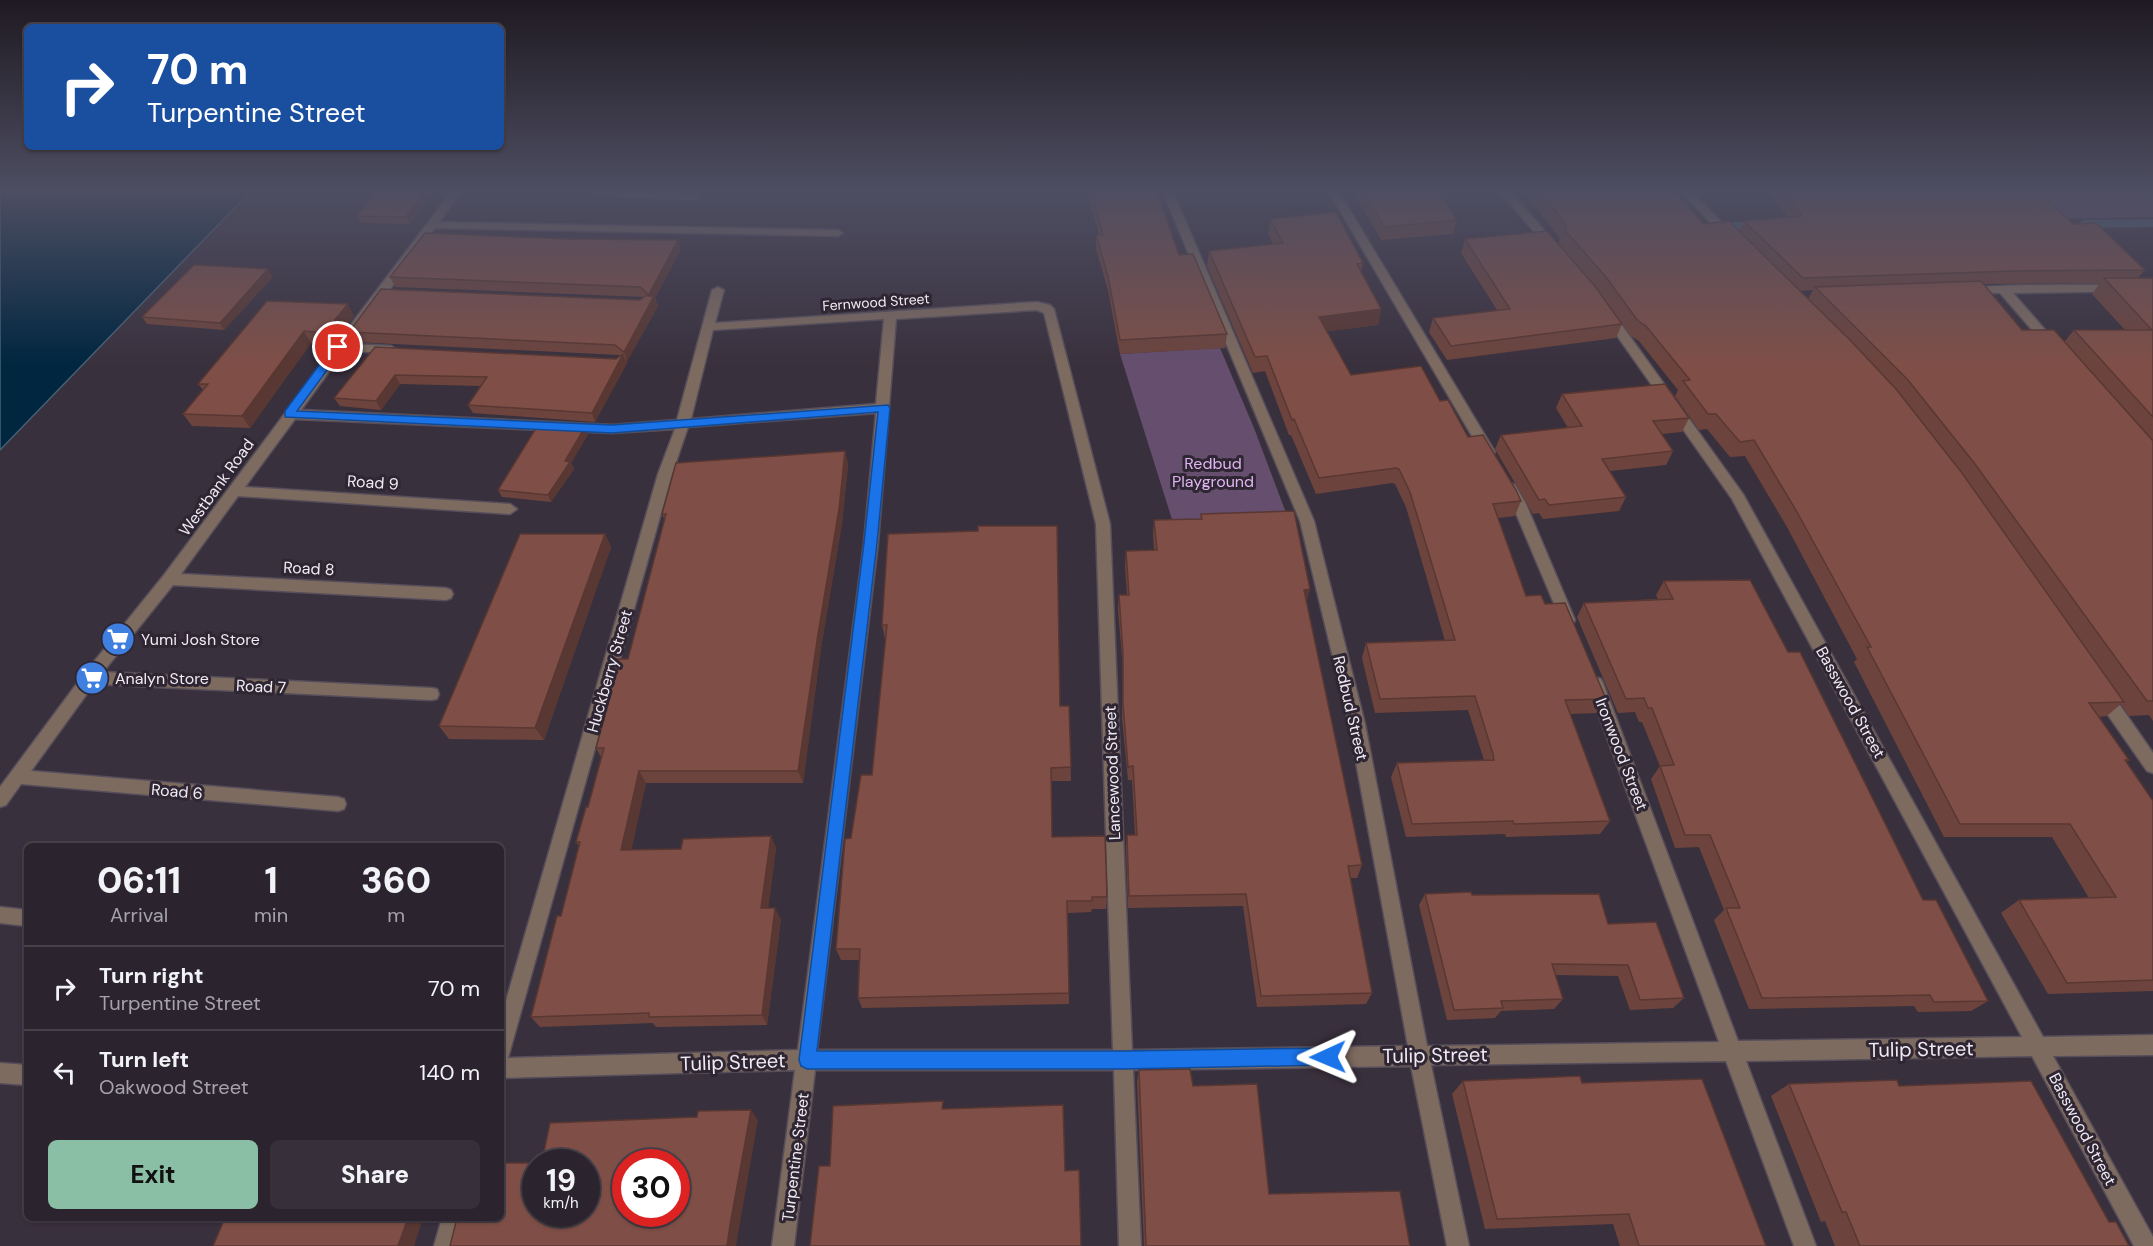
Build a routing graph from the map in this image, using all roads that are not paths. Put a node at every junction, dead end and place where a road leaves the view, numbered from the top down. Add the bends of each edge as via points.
1 (413, 250) edge
2 (1193, 250) edge
3 (1368, 250) edge
4 (1555, 250) edge
5 (1564, 261) edge
6 (2153, 288) edge
7 (2003, 289) junction
8 (718, 290) dead end
9 (1956, 291) edge
10 (380, 292) junction
11 (400, 292) edge
12 (1594, 296) edge
13 (1046, 308) joint
14 (890, 316) junction
15 (708, 327) junction
16 (338, 347) junction
17 (2056, 349) edge
18 (407, 350) edge
19 (884, 408) junction
20 (289, 414) junction
21 (682, 423) junction
22 (234, 491) junction
23 (510, 510) dead end
24 (169, 579) junction
25 (446, 594) dead end
26 (1573, 630) edge
27 (1591, 672) edge
28 (90, 678) junction
29 (2092, 678) edge
30 (431, 694) dead end
31 (2153, 766) edge
32 (17, 777) junction
33 (0, 800) edge
34 (338, 804) dead end
35 (0, 915) edge
36 (24, 918) edge
37 (504, 1042) edge
38 (2153, 1045) edge
39 (2040, 1048) junction
40 (1734, 1051) junction
41 (1419, 1055) junction
42 (807, 1060) junction
43 (1123, 1060) junction
44 (504, 1068) edge
45 (0, 1073) edge
46 (24, 1076) edge
47 (452, 1221) edge
48 (445, 1246) edge
49 (783, 1246) edge
50 (1130, 1246) edge
51 (1458, 1246) edge
52 (1806, 1246) edge
53 (2146, 1246) edge

1 - 10 street, Westbank Road
2 - 41 street, Redbud Street via 1307,521 1357,724
3 - 26 street via 1519,504
4 - 5 street
6 - 7 street
7 - 9 street
7 - 17 street
8 - 15 street, Huckberry Street
10 - 11 street
10 - 16 street, Westbank Road
12 - 39 street, Basswood Street via 1738,497
13 - 14 street, Fernwood Street
13 - 43 street, Lancewood Street via 1103,524
14 - 15 street, Fernwood Street
14 - 19 street, Turpentine Street
15 - 21 street, Huckberry Street
16 - 18 street
16 - 20 street, Westbank Road
19 - 21 street
19 - 42 street, Turpentine Street
20 - 21 street via 612,429
20 - 22 street, Westbank Road
21 - 37 street, Huckberry Street
22 - 23 street, Road 9
22 - 24 street, Westbank Road
24 - 25 street, Road 8
24 - 28 street, Westbank Road
27 - 40 street, Ironwood Street
28 - 30 street, Road 7
28 - 32 street, Westbank Road
29 - 31 street
32 - 33 street, Westbank Road
32 - 34 street, Road 6
35 - 36 street
38 - 39 street, Tulip Street
39 - 40 street, Tulip Street
39 - 53 street, Basswood Street
40 - 41 street, Tulip Street
40 - 52 street, Ironwood Street
41 - 43 street, Tulip Street
41 - 51 street, Redbud Street
42 - 43 street, Tulip Street
42 - 44 street, Tulip Street
42 - 49 street, Turpentine Street
43 - 50 street, Lancewood Street
45 - 46 street
47 - 48 street

